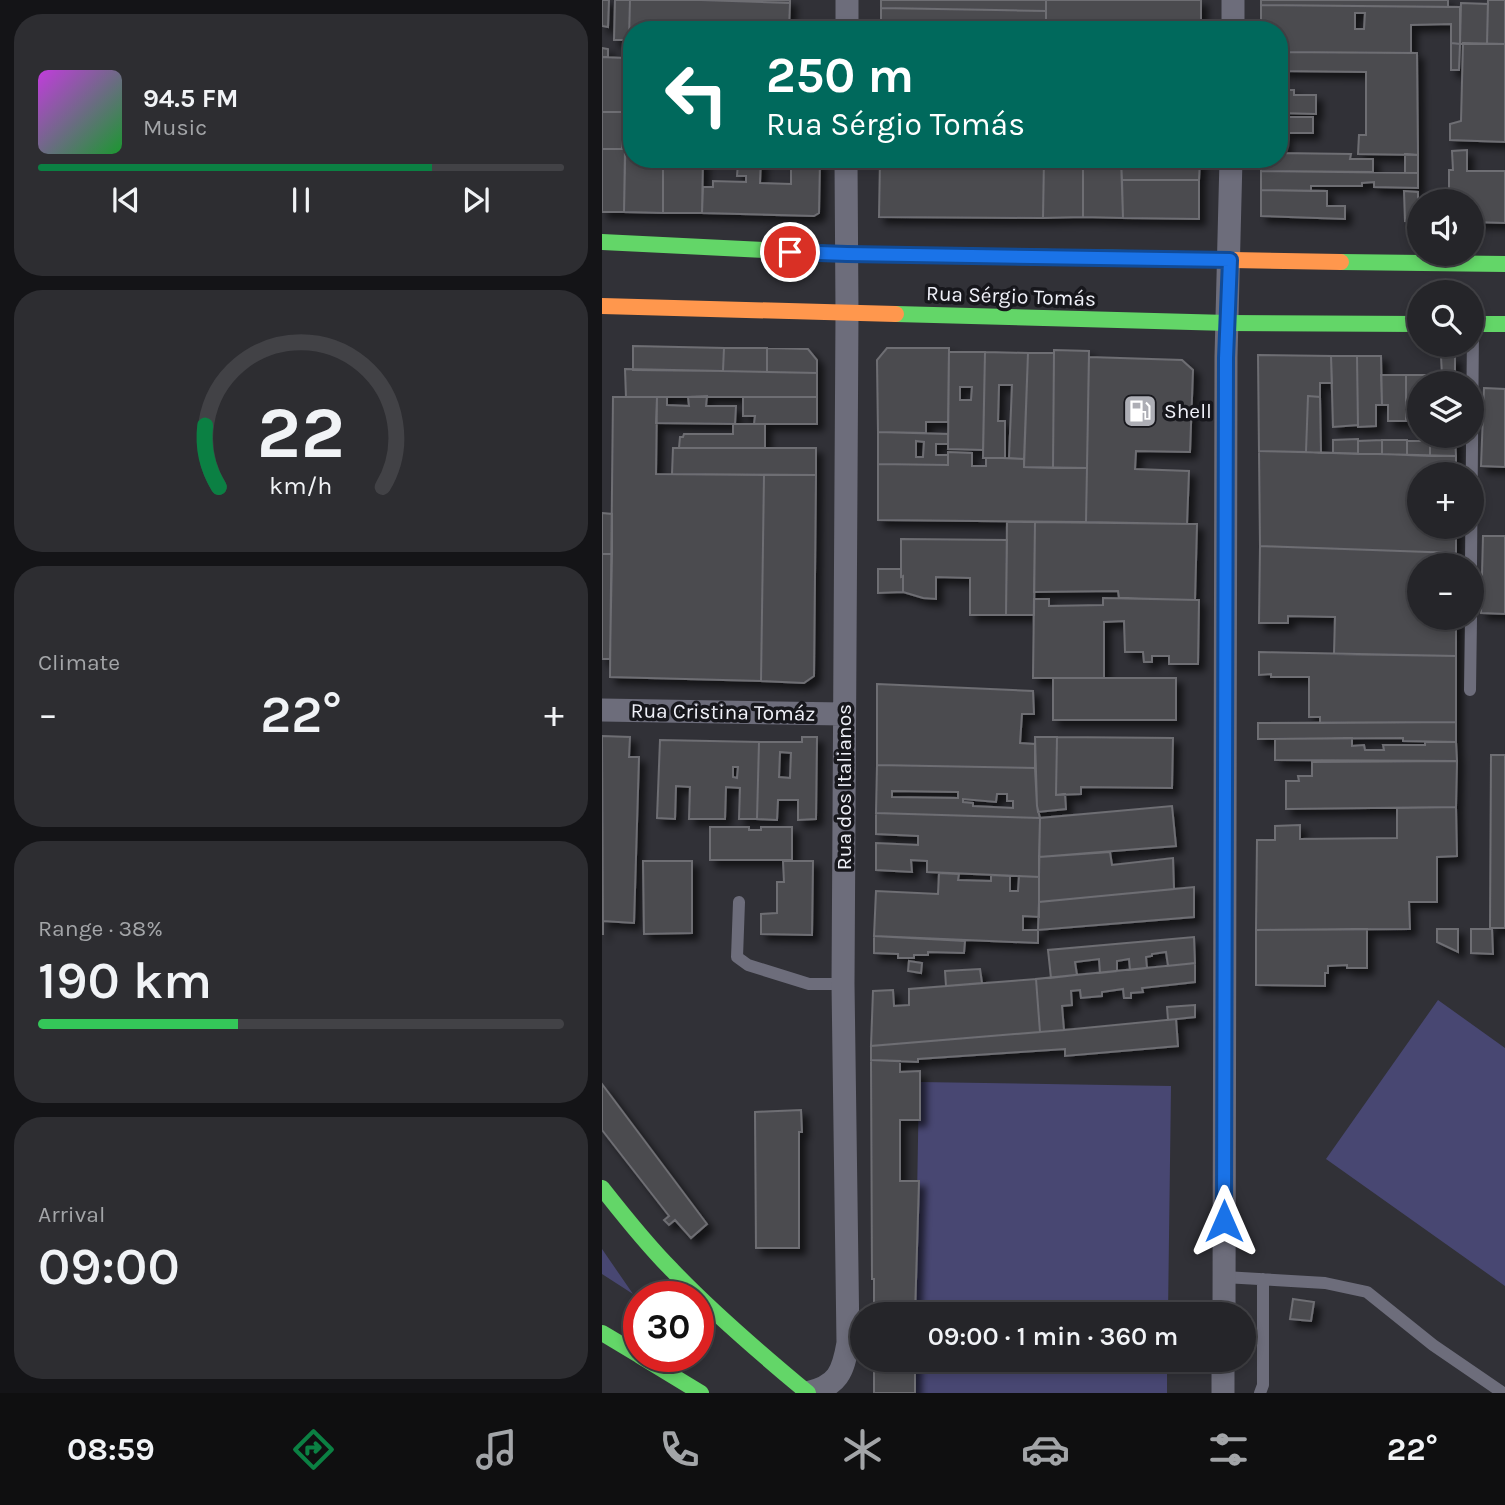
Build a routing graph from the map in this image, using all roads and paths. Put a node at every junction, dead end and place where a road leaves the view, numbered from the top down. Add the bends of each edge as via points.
1 (847, 0) edge
2 (1233, 0) edge
3 (847, 21) edge
4 (1233, 21) edge
5 (846, 168) edge
6 (1231, 168) edge
7 (602, 242) edge
8 (847, 254) junction
9 (1230, 260) junction
10 (1505, 264) edge
11 (602, 306) edge
12 (847, 313) junction
13 (1228, 323) junction
14 (1407, 324) edge
15 (1484, 324) edge
16 (1505, 324) edge
17 (1472, 357) edge
18 (1471, 553) edge
19 (1471, 630) edge
20 (1470, 690) dead end
21 (602, 710) edge
22 (844, 714) junction
23 (739, 902) dead end
24 (843, 984) junction
25 (602, 1188) edge
26 (1224, 1277) junction
27 (1264, 1279) junction
28 (1224, 1302) edge
29 (602, 1333) edge
30 (623, 1346) edge
31 (666, 1372) edge
32 (1223, 1372) edge
33 (701, 1393) edge
34 (807, 1393) edge
35 (1223, 1393) edge
36 (1260, 1393) edge
37 (1503, 1393) edge

1 - 3 street
2 - 4 street
5 - 8 street, Rua dos Italianos
6 - 9 street
7 - 8 main road, Rua Sérgio Tomás
8 - 9 main road, Rua Sérgio Tomás
8 - 12 street, Rua dos Italianos
9 - 10 main road, Rua Sérgio Tomás
9 - 13 street
11 - 12 main road, Rua Sérgio Tomás
12 - 13 main road, Rua Sérgio Tomás
12 - 22 street, Rua dos Italianos
13 - 14 main road, Rua Sérgio Tomás
13 - 26 street
15 - 16 main road
17 - 18 lane
19 - 20 lane
21 - 22 street, Rua Cristina Tomáz
22 - 24 street, Rua dos Italianos
23 - 24 lane via 737,957 748,965 809,984
24 - 34 street, Rua dos Italianos via 848,1343 844,1366 834,1381
25 - 34 main road via 681,1281
26 - 27 lane
26 - 28 street
27 - 36 lane
27 - 37 lane via 1325,1283 1367,1292
29 - 30 main road
31 - 33 main road
32 - 35 street

